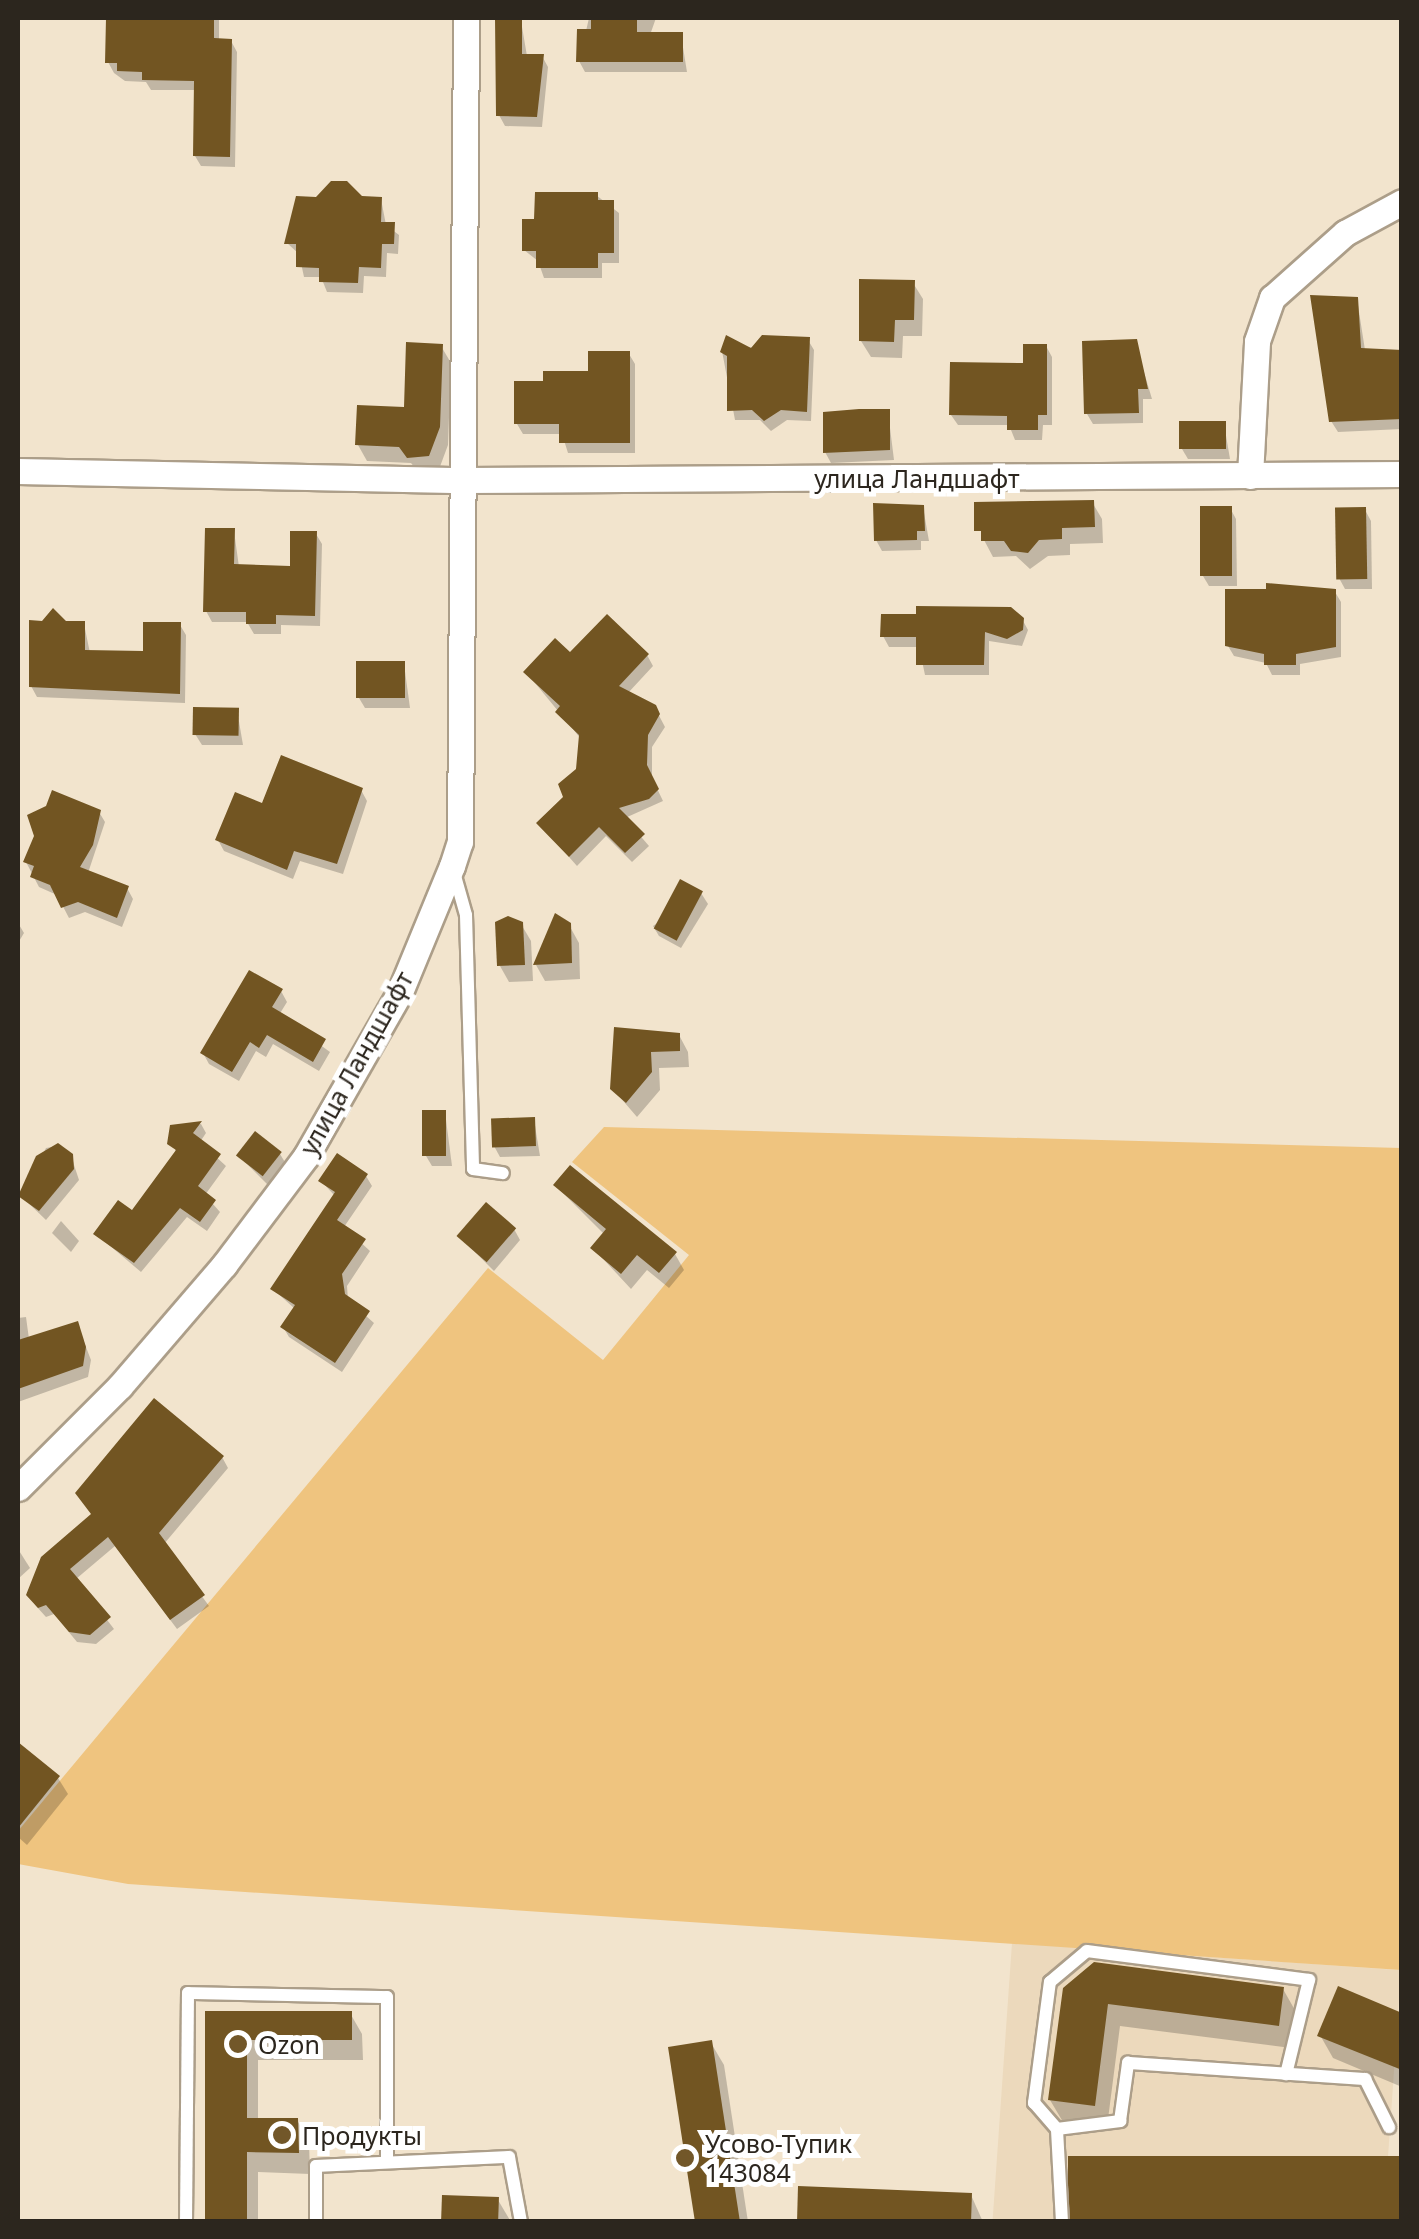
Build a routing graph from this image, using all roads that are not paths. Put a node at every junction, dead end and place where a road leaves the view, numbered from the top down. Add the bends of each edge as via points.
1 (466, 18) edge
2 (1402, 202) edge
3 (18, 471) edge
4 (1402, 474) edge
5 (1250, 476) junction
6 (464, 480) junction
7 (452, 866) junction
8 (503, 1174) dead end
9 (18, 1488) edge
10 (1286, 2074) junction
11 (1389, 2126) dead end
12 (1058, 2129) junction
13 (388, 2162) junction
14 (186, 2222) edge
15 (316, 2222) edge
16 (521, 2222) edge
17 (1062, 2222) edge

1 - 6 street, улица Ландшафт
2 - 5 street via 1345,233 1272,298 1257,342
3 - 6 street, улица Ландшафт
4 - 5 street, улица Ландшафт
5 - 6 street, улица Ландшафт
6 - 7 street, улица Ландшафт via 460,842
7 - 8 lane via 466,915 472,1169
7 - 9 street, улица Ландшафт via 400,992 306,1156 120,1386
10 - 11 lane via 1365,2079
10 - 12 lane via 1128,2064 1120,2120
10 - 12 lane via 1309,1980 1086,1951 1050,1982 1034,2104
12 - 17 lane
13 - 14 lane via 388,1998 188,1993
13 - 15 lane via 316,2166
13 - 16 lane via 509,2157

